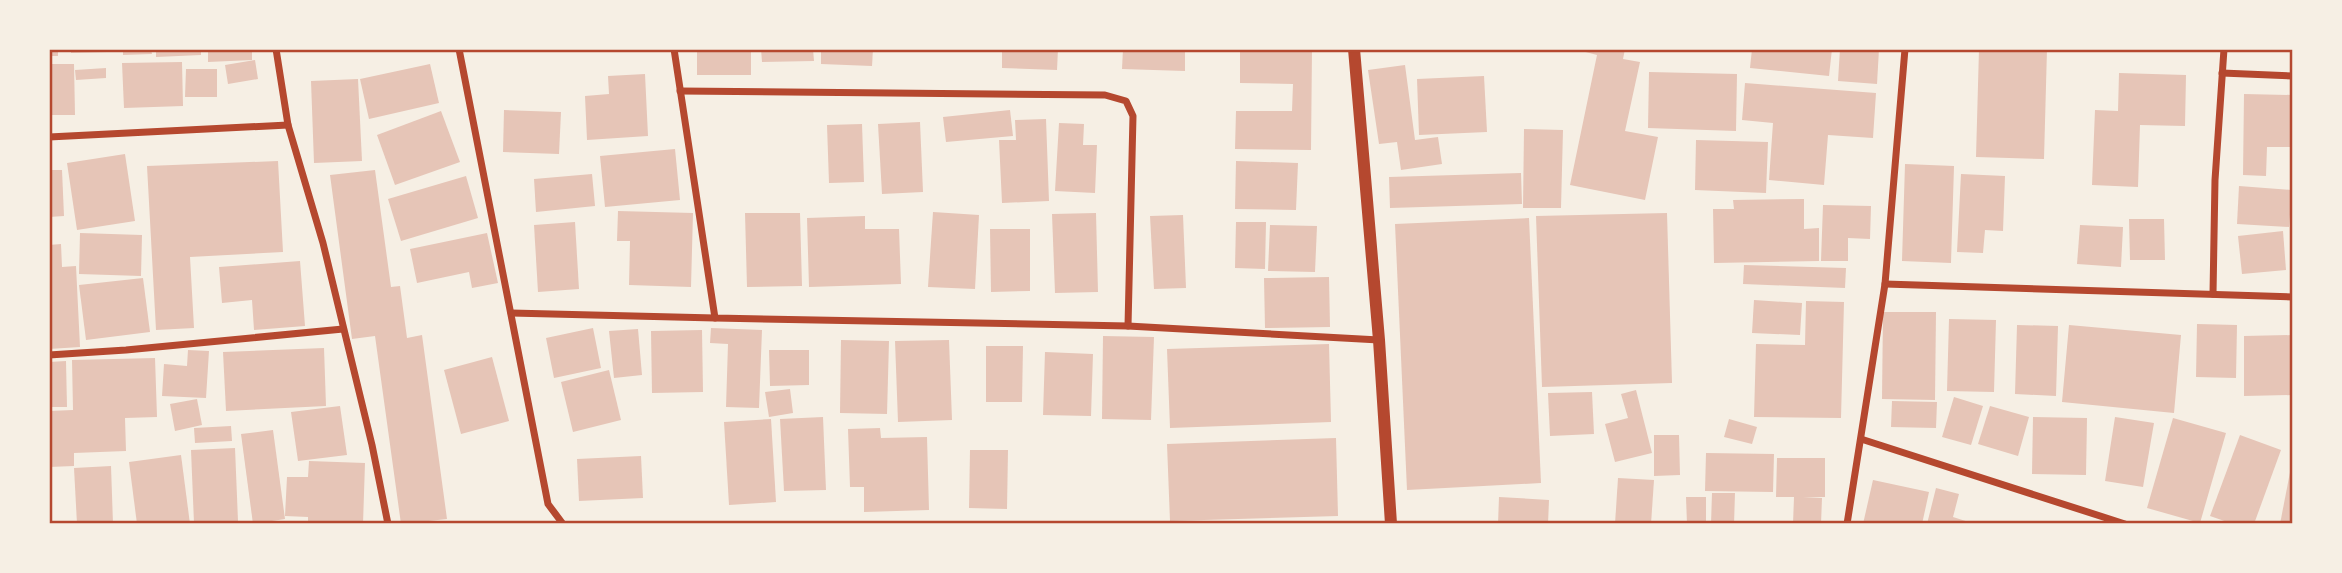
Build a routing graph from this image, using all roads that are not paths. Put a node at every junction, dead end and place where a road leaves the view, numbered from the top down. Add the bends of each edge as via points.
1 (276, 49) edge
2 (459, 49) edge
3 (674, 49) edge
4 (1354, 49) edge
5 (1905, 49) edge
6 (2224, 49) edge
7 (2222, 73) junction
8 (2293, 76) edge
9 (680, 91) junction
10 (288, 125) junction
11 (49, 136) edge
12 (1885, 284) junction
13 (2213, 294) junction
14 (2293, 297) edge
15 (511, 313) junction
16 (715, 318) junction
17 (1128, 326) junction
18 (343, 329) junction
19 (1379, 340) junction
20 (49, 355) edge
21 (1861, 439) junction
22 (388, 524) edge
23 (563, 524) edge
24 (1391, 524) edge
25 (1847, 524) edge
26 (2125, 524) edge

1 - 10 street
2 - 15 street
3 - 9 street
4 - 19 street
5 - 12 street
6 - 7 street
7 - 8 street
7 - 13 street
9 - 16 street
9 - 17 street via 1105,95 1126,101 1133,116
10 - 11 street
10 - 18 street
12 - 13 street
12 - 21 street
13 - 14 street
15 - 16 street
15 - 23 street via 548,504
16 - 17 street
17 - 19 street
18 - 20 street
18 - 22 street
19 - 24 street
21 - 25 street
21 - 26 street

